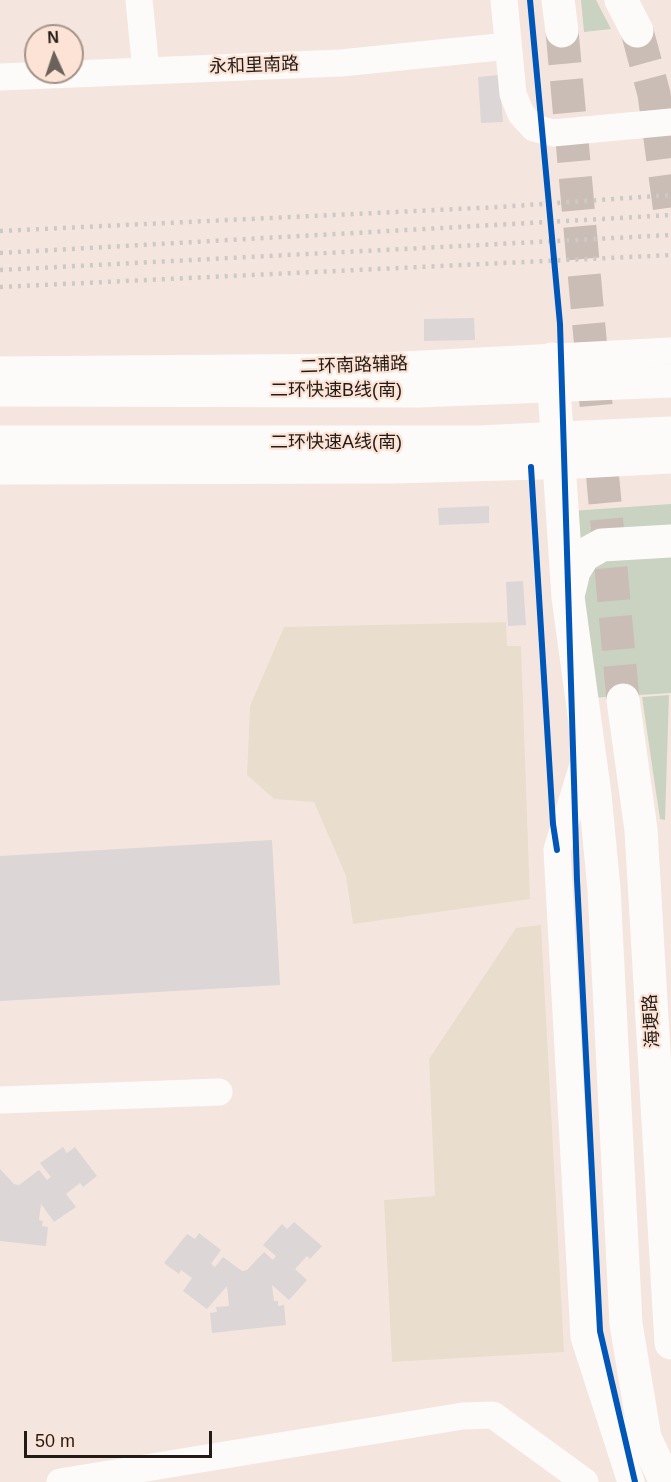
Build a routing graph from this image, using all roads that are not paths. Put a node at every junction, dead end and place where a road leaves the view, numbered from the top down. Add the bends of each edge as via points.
1 (139, 0) edge
2 (504, 0) edge
3 (621, 0) edge
4 (637, 31) tunnel mouth
5 (508, 46) junction
6 (146, 71) junction
7 (0, 77) edge
8 (671, 122) edge
9 (671, 351) edge
10 (552, 359) junction
11 (0, 370) edge
12 (671, 381) edge
13 (0, 390) edge
14 (671, 433) edge
15 (0, 442) edge
16 (671, 460) edge
17 (559, 466) junction
18 (0, 471) edge
19 (671, 541) edge
20 (568, 597) junction
21 (623, 700) tunnel mouth
22 (589, 748) junction
23 (219, 1092) dead end
24 (0, 1100) edge
25 (671, 1343) edge
26 (60, 1482) edge
27 (585, 1482) edge
28 (631, 1482) edge
29 (666, 1482) edge

1 - 6 street
2 - 5 street
3 - 4 main road
5 - 6 street, 永和里南路 via 341,63
5 - 8 street via 513,94 521,114 534,128 553,133
6 - 7 street, 永和里南路
9 - 10 street, 二环南路辅路
10 - 11 street, 二环南路辅路 via 291,368
10 - 17 main road
12 - 13 main road, 二环快速B线(南) via 418,391
14 - 15 main road, 二环快速A线(南) via 478,442
16 - 17 street
17 - 18 street
17 - 20 main road
19 - 20 main road via 602,545 584,555 574,571
20 - 22 main road
21 - 25 main road, 海埂路 via 641,830
22 - 28 street via 558,850 584,1338
22 - 29 main road via 604,890 626,1324 645,1438
23 - 24 street
26 - 27 street via 463,1416 493,1415

